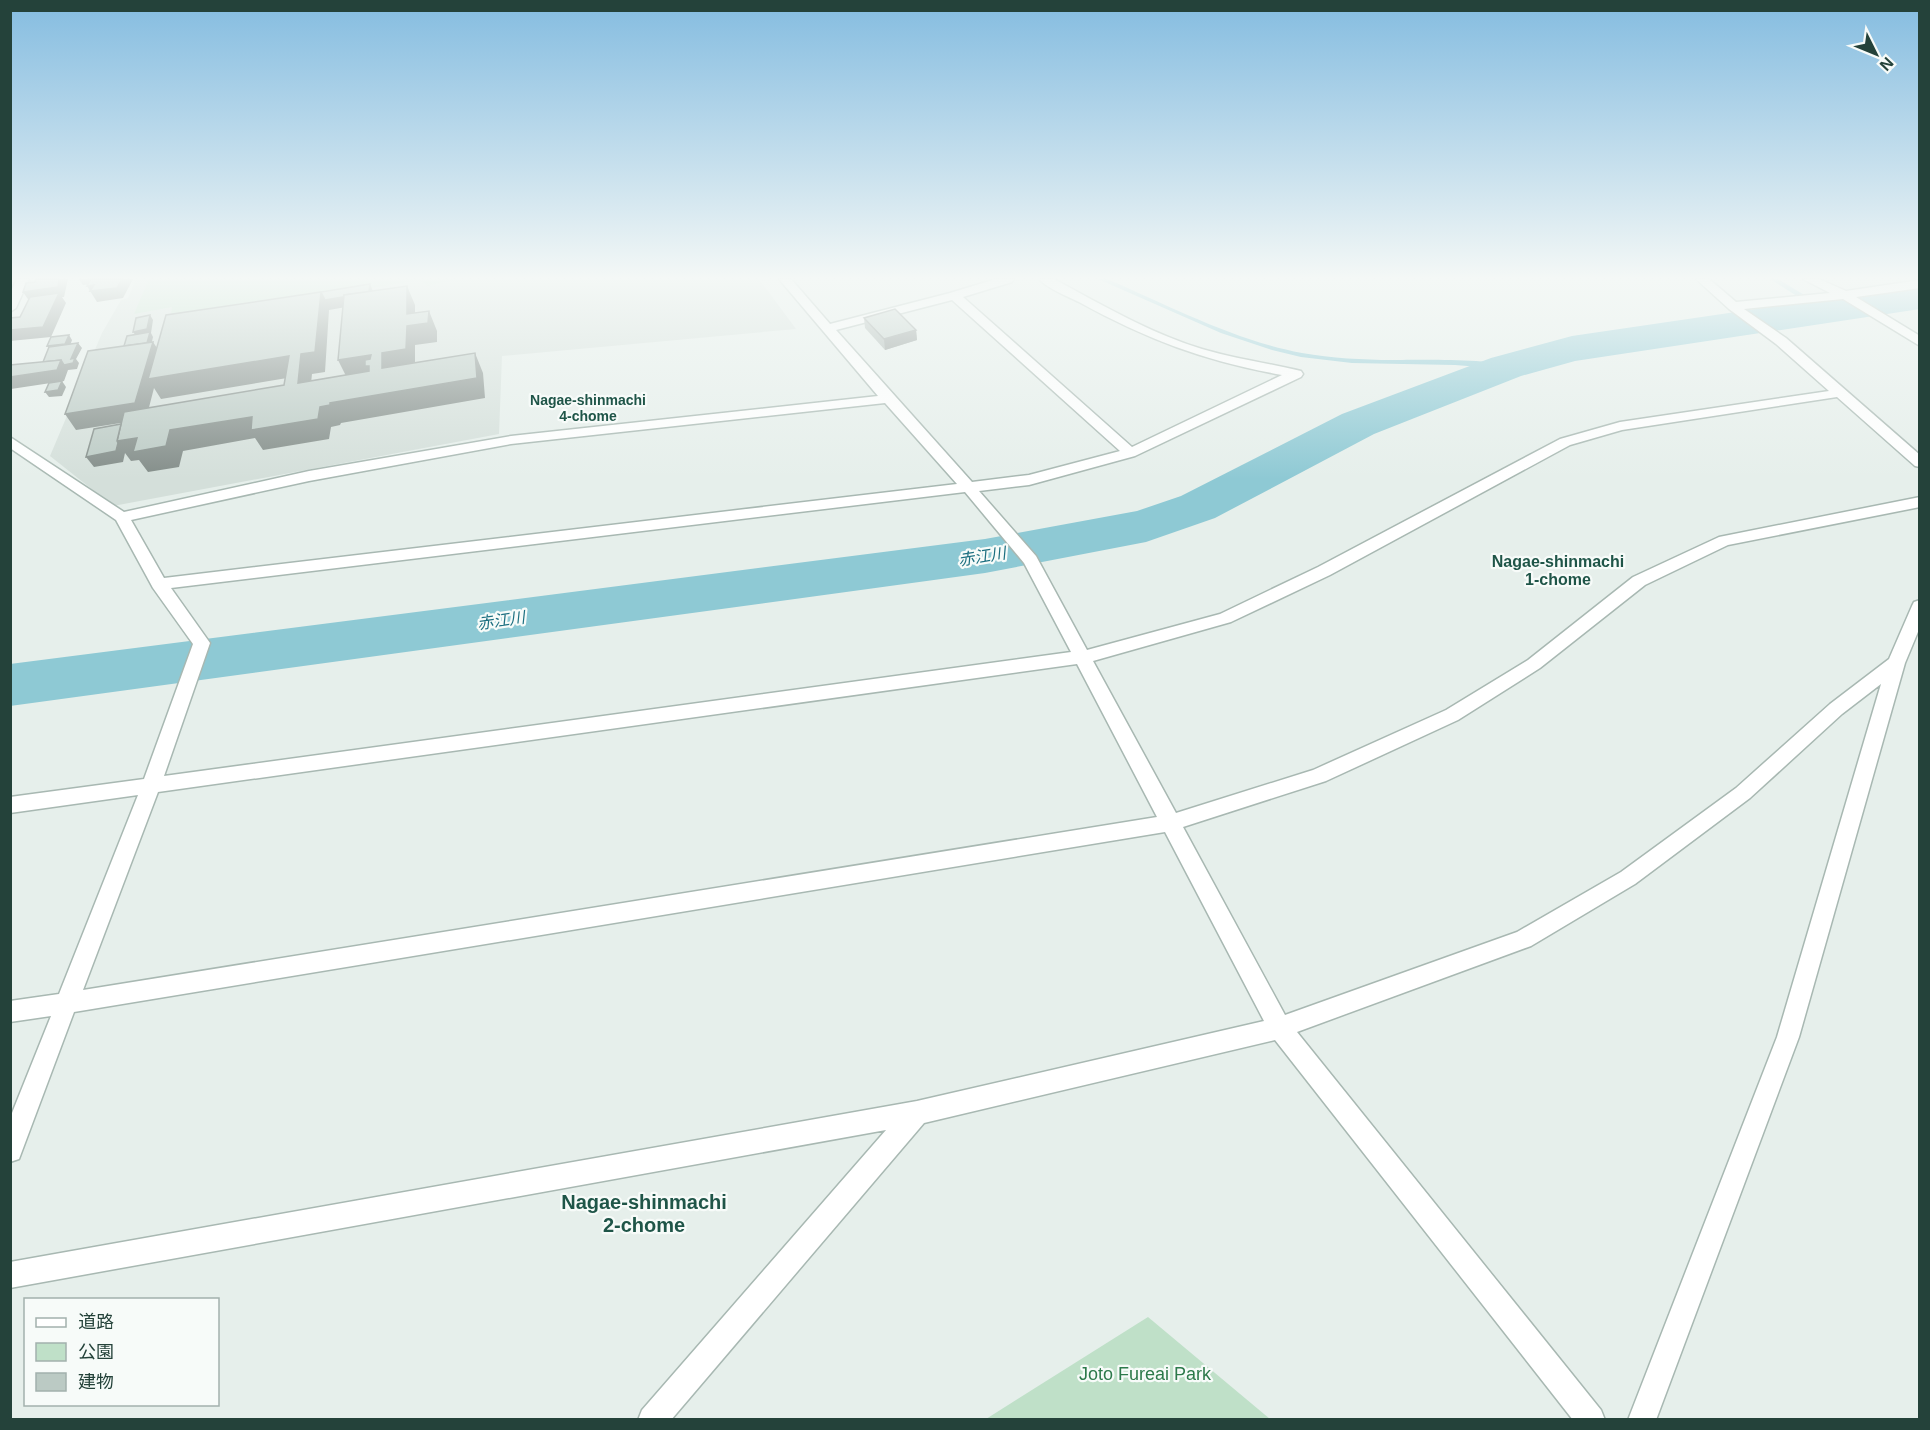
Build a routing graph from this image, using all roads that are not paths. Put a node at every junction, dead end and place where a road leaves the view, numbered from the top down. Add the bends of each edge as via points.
1 (844, 346) edge
2 (1010, 346) edge
3 (1181, 346) edge
4 (1786, 346) edge
5 (1840, 393) junction
6 (888, 399) junction
7 (10, 441) edge
8 (1130, 453) junction
9 (1920, 463) edge
10 (968, 487) junction
11 (1920, 502) edge
12 (122, 517) junction
13 (159, 584) junction
14 (1920, 606) edge
15 (1083, 657) junction
16 (1896, 663) junction
17 (151, 785) junction
18 (10, 804) edge
19 (1171, 823) junction
20 (67, 1003) junction
21 (10, 1012) edge
22 (1280, 1028) junction
23 (917, 1113) junction
24 (10, 1150) edge
25 (10, 1275) edge
26 (652, 1419) edge
27 (1591, 1419) edge
28 (1642, 1419) edge

1 - 6 street
2 - 8 street
3 - 8 street via 1296,374
4 - 5 street
5 - 9 street
5 - 15 street via 1620,426 1565,442 1324,571 1225,618
6 - 10 street
6 - 12 street via 511,440 309,476
7 - 12 street
8 - 10 street via 1029,480
10 - 13 street
10 - 15 street via 1030,560
11 - 19 street via 1724,541 1639,581 1534,664 1452,715 1319,776
12 - 13 street
13 - 17 street via 202,643
14 - 16 street
15 - 17 street
15 - 19 street
16 - 22 street via 1836,709 1743,793 1628,878 1524,939
16 - 28 street via 1788,1037
17 - 18 street
17 - 20 street
19 - 20 street
19 - 22 street
20 - 21 street
20 - 24 street
22 - 23 street
22 - 27 street
23 - 25 street
23 - 26 street

